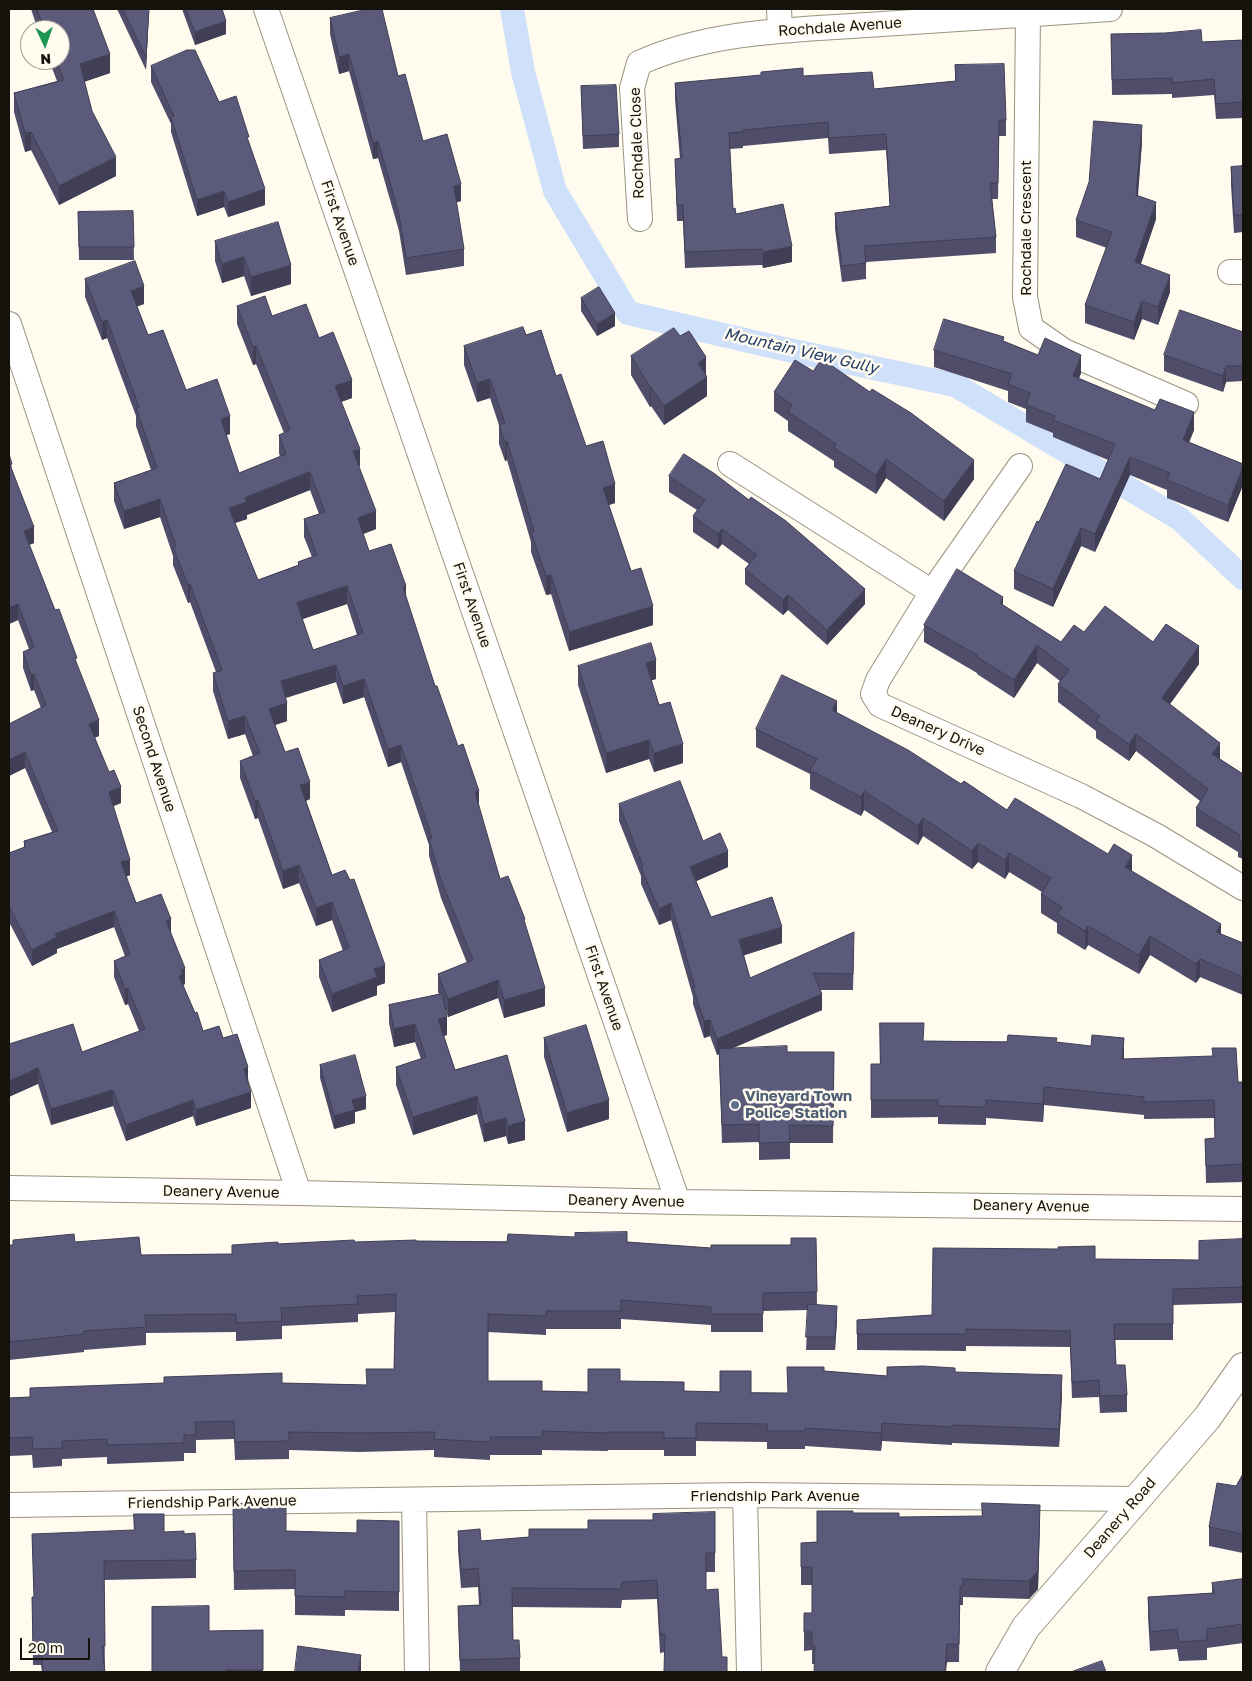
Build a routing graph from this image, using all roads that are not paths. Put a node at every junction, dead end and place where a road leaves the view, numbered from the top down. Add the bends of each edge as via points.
1 (266, 9) edge
2 (1110, 9) edge
3 (1028, 14) junction
4 (779, 20) edge
5 (663, 52) joint
6 (640, 219) dead end
7 (9, 324) edge
8 (1186, 404) dead end
9 (730, 464) dead end
10 (1020, 466) dead end
11 (932, 592) junction
12 (1243, 888) edge
13 (9, 1188) edge
14 (299, 1193) junction
15 (678, 1202) junction
16 (1243, 1209) edge
17 (1243, 1367) edge
18 (744, 1495) junction
19 (1136, 1499) junction
20 (414, 1500) junction
21 (9, 1505) edge
22 (417, 1672) edge
23 (750, 1672) edge
24 (1000, 1672) edge

1 - 15 street, First Avenue
2 - 3 street, Rochdale Avenue
3 - 4 street, Rochdale Avenue
3 - 8 street, Rochdale Crescent via 1025,297 1032,328 1064,351
4 - 5 street, Rochdale Avenue via 718,40
5 - 6 street, Rochdale Close via 639,63 632,88
7 - 14 street, Second Avenue
9 - 11 street
10 - 11 street
11 - 12 street, Deanery Drive via 878,680 873,694 880,705 1082,796
13 - 14 street, Deanery Avenue
14 - 15 street, Deanery Avenue
15 - 16 street, Deanery Avenue
17 - 19 street, Deanery Road via 1207,1418
18 - 19 street, Friendship Park Avenue
18 - 20 street, Friendship Park Avenue
18 - 23 street
19 - 24 street, Deanery Road via 1026,1627
20 - 21 street, Friendship Park Avenue
20 - 22 street

